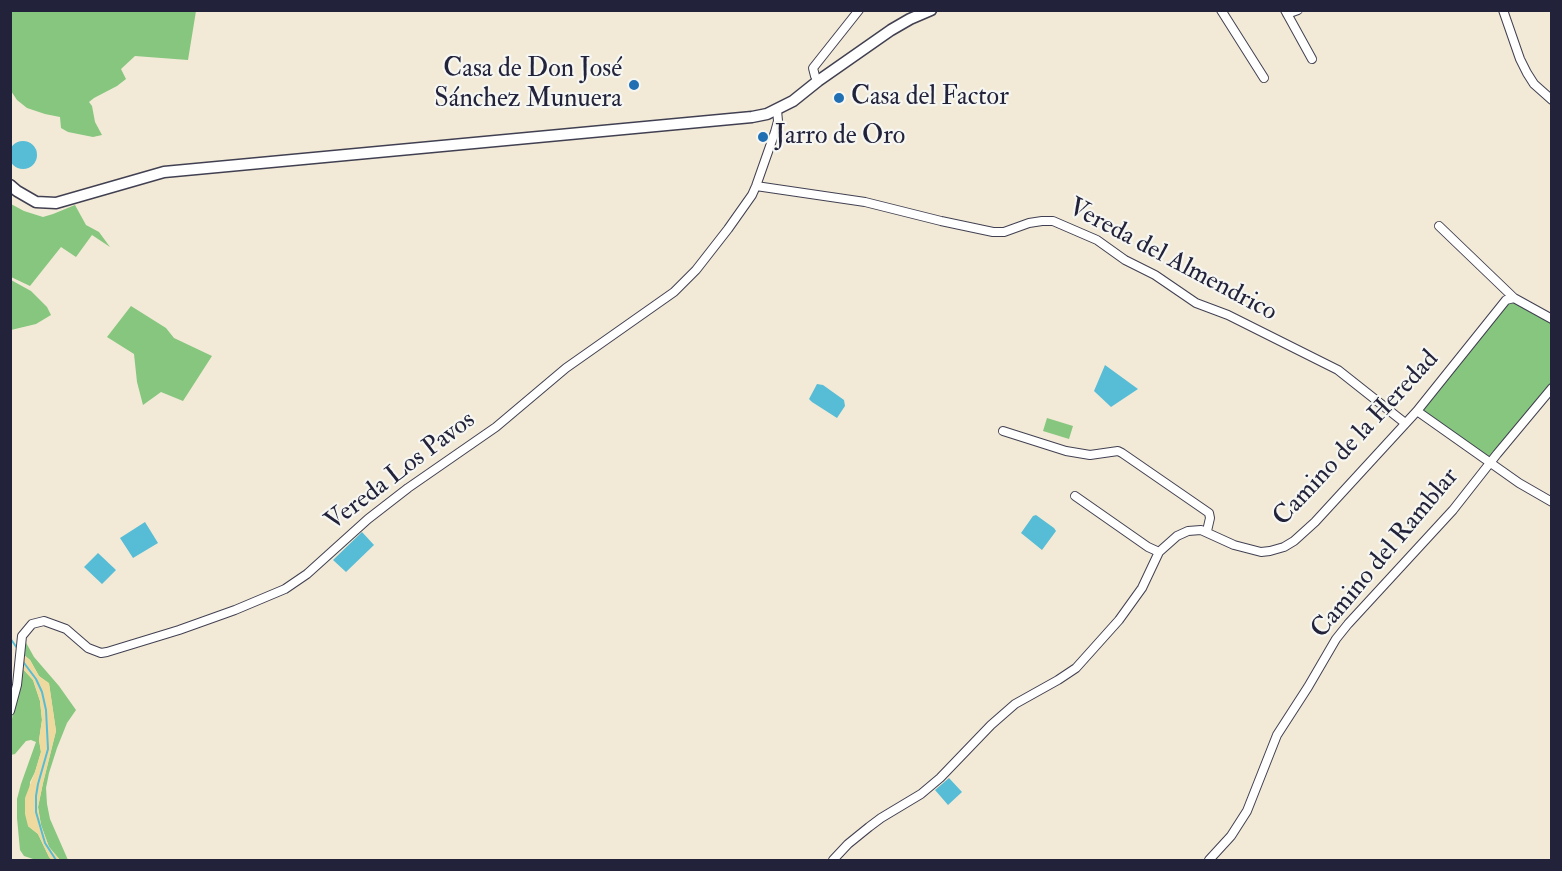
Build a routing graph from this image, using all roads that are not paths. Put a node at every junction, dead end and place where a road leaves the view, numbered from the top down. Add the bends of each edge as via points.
1 (859, 10) edge
2 (931, 10) edge
3 (1221, 10) edge
4 (1298, 10) edge
5 (1503, 10) edge
6 (1286, 12) edge
7 (1312, 59) dead end
8 (1264, 78) dead end
9 (818, 81) junction
10 (1551, 100) edge
11 (777, 115) junction
12 (756, 186) junction
13 (12, 188) edge
14 (1439, 226) dead end
15 (1514, 298) junction
16 (1551, 319) edge
17 (1551, 388) edge
18 (1417, 411) junction
19 (1406, 423) junction
20 (1003, 430) dead end
21 (1490, 462) junction
22 (1075, 496) dead end
23 (1551, 502) edge
24 (1206, 531) junction
25 (1159, 552) junction
26 (10, 711) edge
27 (833, 861) edge
28 (1209, 861) edge

1 - 9 street via 813,68
2 - 9 main road via 891,30
3 - 8 street
4 - 6 street
5 - 10 street via 1527,73
6 - 7 street
9 - 11 main road
11 - 12 street, Vereda Los Pavos
11 - 13 main road via 164,172 56,203 36,202
12 - 19 street, Vereda del Almendrico via 865,202 993,232 1053,221 1097,240 1196,303 1347,375
12 - 26 street, Vereda Los Pavos via 728,229 681,286 368,519 308,574 285,589 235,610 107,652 88,648 66,629 44,621 32,624 22,636
14 - 15 street
15 - 16 street
15 - 18 street, Camino de la Heredad via 1506,300
17 - 21 street, Camino del Ramblar
18 - 19 street, Camino de la Heredad
18 - 21 street
19 - 24 street, Camino de la Heredad via 1315,522 1284,547 1261,552 1234,545
20 - 24 street via 1072,452 1090,455 1118,451 1209,513
21 - 23 street
21 - 28 street, Camino del Ramblar via 1454,510 1336,639 1277,735 1247,811
22 - 25 street
24 - 25 street via 1182,533
25 - 27 street via 1132,603 1076,668 1015,704 940,778 869,827

